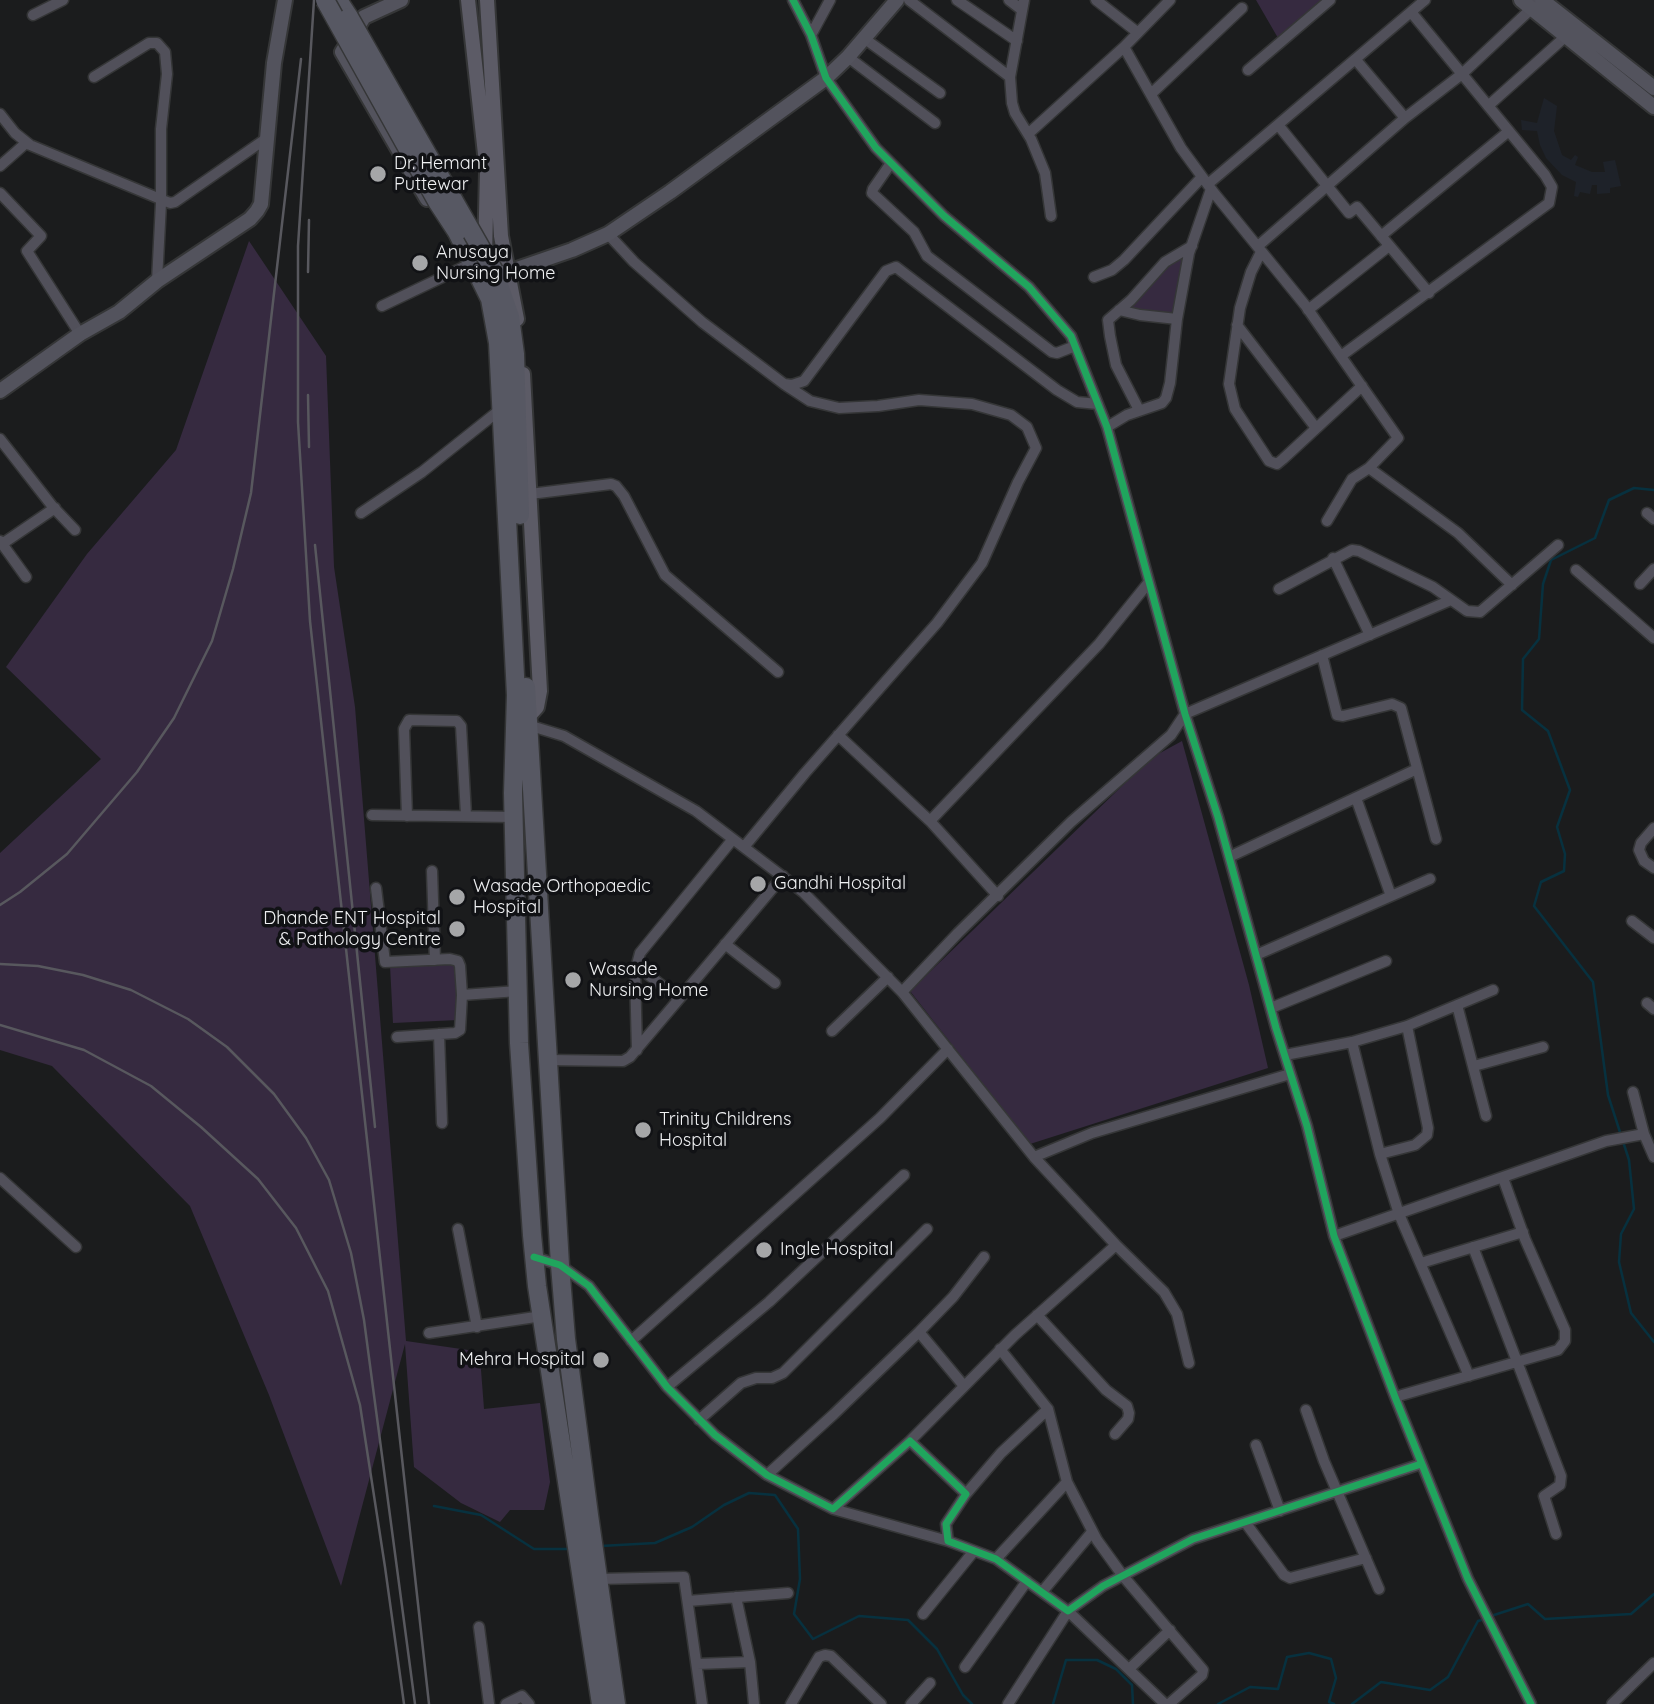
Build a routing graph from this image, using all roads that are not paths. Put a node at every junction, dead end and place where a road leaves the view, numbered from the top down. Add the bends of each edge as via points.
1 (63, 0) edge
2 (285, 0) edge
3 (325, 0) edge
4 (338, 0) edge
5 (401, 0) edge
6 (468, 0) edge
7 (487, 0) edge
8 (793, 0) edge
9 (830, 0) edge
10 (897, 0) edge
11 (909, 0) edge
12 (957, 0) edge
13 (1009, 0) edge
14 (1097, 0) edge
15 (1170, 0) edge
16 (1330, 0) edge
17 (1425, 0) edge
18 (1533, 2) edge
19 (1023, 5) edge
20 (1242, 8) dead end
21 (1411, 12) junction
22 (33, 15) dead end
23 (1137, 32) junction
24 (811, 35) junction
25 (1564, 37) junction
26 (864, 39) junction
27 (1017, 41) junction
28 (1124, 47) junction
29 (848, 57) junction
30 (1356, 60) junction
31 (1248, 69) dead end
32 (1462, 74) junction
33 (1010, 77) junction
34 (94, 78) dead end
35 (826, 78) junction
36 (1654, 88) edge
37 (940, 93) dead end
38 (1151, 93) junction
39 (1488, 106) junction
40 (1654, 107) edge
41 (0, 114) edge
42 (1405, 118) junction
43 (935, 123) dead end
44 (1279, 126) junction
45 (1509, 131) junction
46 (1028, 134) junction
47 (267, 138) junction
48 (26, 143) junction
49 (891, 163) junction
50 (0, 166) edge
51 (1207, 183) junction
52 (1329, 187) junction
53 (0, 193) edge
54 (161, 198) junction
55 (1051, 216) dead end
56 (608, 234) junction
57 (1381, 236) junction
58 (1192, 246) junction
59 (1389, 246) junction
60 (1259, 249) junction
61 (469, 257) junction
62 (508, 272) junction
63 (1094, 277) dead end
64 (157, 281) junction
65 (483, 285) junction
66 (1429, 293) junction
67 (382, 306) dead end
68 (1119, 310) junction
69 (1308, 310) junction
70 (1177, 319) junction
71 (1237, 325) junction
72 (80, 334) junction
73 (1075, 346) junction
74 (1342, 356) junction
75 (784, 384) junction
76 (1362, 386) junction
77 (0, 391) edge
78 (1098, 404) junction
79 (503, 408) junction
80 (1139, 410) junction
81 (1107, 427) junction
82 (1317, 428) junction
83 (0, 439) edge
84 (1369, 468) junction
85 (530, 494) junction
86 (55, 508) junction
87 (361, 513) dead end
88 (1327, 521) dead end
89 (75, 530) dead end
90 (1, 542) edge
91 (1558, 545) dead end
92 (1333, 558) junction
93 (1654, 569) edge
94 (1576, 570) dead end
95 (26, 577) dead end
96 (1149, 582) junction
97 (1640, 584) dead end
98 (1512, 585) junction
99 (1279, 589) dead end
100 (1451, 600) junction
101 (1370, 635) junction
102 (1654, 638) edge
103 (1322, 655) junction
104 (778, 672) dead end
105 (1185, 714) junction
106 (527, 715) junction
107 (838, 735) junction
108 (1417, 769) junction
109 (1356, 798) junction
110 (372, 815) dead end
111 (466, 815) junction
112 (407, 816) junction
113 (514, 817) junction
114 (930, 821) junction
115 (1654, 828) edge
116 (733, 839) junction
117 (1436, 839) dead end
118 (744, 847) junction
119 (1229, 857) junction
120 (1654, 868) edge
121 (432, 871) dead end
122 (783, 876) junction
123 (1430, 879) dead end
124 (376, 888) dead end
125 (998, 896) junction
126 (1391, 896) junction
127 (1632, 921) dead end
128 (1654, 938) edge
129 (725, 944) junction
130 (1256, 955) junction
131 (435, 960) junction
132 (1386, 961) dead end
133 (636, 965) junction
134 (888, 977) junction
135 (775, 984) dead end
136 (1493, 990) dead end
137 (518, 991) junction
138 (902, 992) junction
139 (462, 995) junction
140 (679, 999) junction
141 (1457, 1004) junction
142 (1271, 1008) junction
143 (1407, 1026) junction
144 (832, 1031) dead end
145 (439, 1034) junction
146 (397, 1037) dead end
147 (1352, 1042) junction
148 (1543, 1047) dead end
149 (948, 1049) junction
150 (637, 1050) junction
151 (1284, 1055) junction
152 (548, 1060) junction
153 (1474, 1066) junction
154 (1290, 1074) junction
155 (1633, 1092) dead end
156 (1486, 1116) dead end
157 (442, 1123) dead end
158 (1644, 1134) junction
159 (1380, 1154) junction
160 (1654, 1156) edge
161 (1034, 1157) junction
162 (904, 1175) dead end
163 (0, 1178) edge
164 (1503, 1178) junction
165 (1399, 1213) junction
166 (458, 1229) dead end
167 (927, 1230) dead end
168 (1523, 1232) junction
169 (1334, 1236) junction
170 (1116, 1245) junction
171 (75, 1247) dead end
172 (1473, 1247) junction
173 (534, 1257) junction
174 (984, 1257) dead end
175 (1421, 1263) junction
176 (560, 1265) junction
177 (1037, 1315) junction
178 (542, 1316) junction
179 (477, 1327) junction
180 (919, 1332) junction
181 (429, 1333) dead end
182 (631, 1341) junction
183 (1000, 1349) junction
184 (1518, 1362) junction
185 (1189, 1363) dead end
186 (1469, 1377) junction
187 (964, 1386) junction
188 (667, 1387) junction
189 (1395, 1398) junction
190 (1048, 1409) junction
191 (1306, 1410) dead end
192 (699, 1420) junction
193 (1115, 1434) dead end
194 (910, 1441) junction
195 (1256, 1445) dead end
196 (1421, 1464) junction
197 (767, 1475) junction
198 (1067, 1482) junction
199 (1338, 1492) junction
200 (967, 1494) junction
201 (832, 1509) junction
202 (1280, 1511) junction
203 (581, 1518) junction
204 (1245, 1522) junction
205 (1093, 1532) junction
206 (1556, 1534) dead end
207 (948, 1541) junction
208 (974, 1551) junction
209 (1366, 1558) junction
210 (996, 1559) junction
211 (592, 1572) junction
212 (1123, 1576) junction
213 (1027, 1581) junction
214 (1378, 1589) dead end
215 (1042, 1592) junction
216 (788, 1593) dead end
217 (736, 1597) junction
218 (688, 1601) junction
219 (1068, 1611) junction
220 (923, 1614) dead end
221 (479, 1627) dead end
222 (1170, 1630) junction
223 (750, 1662) junction
224 (1654, 1663) edge
225 (697, 1664) junction
226 (965, 1667) dead end
227 (1129, 1669) junction
228 (930, 1683) dead end
229 (489, 1704) edge
230 (506, 1704) edge
231 (529, 1704) edge
232 (601, 1704) edge
233 (616, 1704) edge
234 (702, 1704) edge
235 (754, 1704) edge
236 (791, 1704) edge
237 (881, 1704) edge
238 (911, 1704) edge
239 (1008, 1704) edge
240 (1167, 1704) edge
241 (1531, 1704) edge
242 (1612, 1704) edge

1 - 22 street
2 - 47 street
3 - 61 highway, bridge
4 - 106 highway, bridge via 494,271 510,317
5 - 61 street via 364,18 342,52 430,205
6 - 65 main road via 487,172
7 - 62 main road via 501,236
8 - 24 street
9 - 24 street
10 - 26 street
11 - 33 street
12 - 27 street
13 - 19 street
14 - 23 street
15 - 23 street
16 - 31 street
17 - 21 street
18 - 25 street
18 - 32 street
18 - 36 street
19 - 27 street
20 - 38 street
21 - 30 street
21 - 32 street
23 - 28 street
24 - 35 street
25 - 39 street
25 - 40 street
26 - 29 street
26 - 37 street
27 - 33 street
28 - 38 street
28 - 46 street
29 - 35 street
29 - 43 street
30 - 42 street
30 - 44 street
32 - 39 street
32 - 42 street
33 - 46 street via 1015,113
34 - 54 street via 149,43 158,43 165,52
35 - 49 street
35 - 56 street
38 - 51 street via 1181,148
39 - 45 street
41 - 48 street
42 - 52 street
44 - 51 street
44 - 52 street
45 - 57 street
45 - 66 street via 1552,187 1549,203
46 - 55 street via 1045,173
47 - 54 street via 175,202
47 - 64 street via 257,211
48 - 50 street
48 - 54 street
49 - 73 street via 944,216 1029,287
49 - 73 street via 872,193 914,232 927,256 1052,352
51 - 58 street
51 - 60 street
51 - 63 street via 1112,270
52 - 57 street via 1349,213 1357,207
52 - 60 street
53 - 72 street via 41,236 27,251
54 - 64 street
56 - 62 street
56 - 75 street via 702,322
57 - 59 street
58 - 68 street via 1165,261
58 - 70 street
59 - 66 street
59 - 69 street
60 - 69 street
60 - 71 street
61 - 65 highway
61 - 67 street
62 - 85 main road via 519,332
64 - 72 street via 119,312
65 - 79 highway via 498,343
66 - 74 street
68 - 70 street
68 - 80 street via 1108,324 1112,351
69 - 74 street
70 - 80 street via 1166,398
71 - 82 street
71 - 82 street via 1231,399 1266,457 1276,464
72 - 77 street
73 - 78 street
74 - 76 street
75 - 78 street via 804,381 886,271 896,267 1057,390 1077,401
75 - 107 street via 810,401 839,408 919,400 972,404 1011,415 1027,427 1036,448 982,563 937,623
76 - 82 street
76 - 84 street via 1398,438
78 - 81 street
79 - 87 street
79 - 113 highway via 516,695
80 - 81 street
81 - 96 street
83 - 86 street
84 - 88 street via 1352,479
84 - 98 street via 1458,533
85 - 104 street via 616,486 665,575
85 - 106 main road via 540,691 537,707
86 - 89 street
86 - 90 street
90 - 95 street
91 - 98 street
92 - 99 street
92 - 100 street via 1359,551
92 - 101 street
93 - 97 street
94 - 102 street
96 - 105 street
96 - 114 street via 1099,644
98 - 100 street via 1480,612 1467,611
100 - 101 street
101 - 103 street
103 - 105 street
103 - 108 street via 1335,713 1343,716 1397,705
105 - 119 street
105 - 125 street via 1171,736 1071,822
106 - 116 street via 696,811
106 - 152 highway
107 - 114 street
107 - 118 street
108 - 109 street
108 - 117 street
109 - 119 street
109 - 126 street
110 - 112 street
111 - 112 street
111 - 112 street via 461,726 457,721 409,720 404,729
111 - 113 street
113 - 137 highway
114 - 125 street
115 - 120 street via 1639,850
116 - 118 street
116 - 133 street via 644,947
118 - 122 street
119 - 130 street
121 - 131 street
122 - 129 street
122 - 134 street
123 - 126 street
124 - 131 street via 385,962
125 - 138 street
126 - 130 street
127 - 128 street
129 - 135 street
129 - 140 street
130 - 142 street
131 - 139 street via 458,961
132 - 142 street
133 - 140 street
133 - 150 street
134 - 138 street
134 - 144 street
136 - 141 street
137 - 139 street
137 - 173 highway
138 - 149 street
139 - 145 street via 460,1030
140 - 150 street
141 - 143 street
141 - 153 street
142 - 151 street
143 - 147 street
143 - 159 street via 1427,1135 1415,1144
145 - 146 street
145 - 157 street
147 - 151 street
147 - 159 street
148 - 153 street
149 - 161 street
149 - 182 street via 880,1118
150 - 152 street via 623,1061
151 - 154 street
152 - 176 highway
153 - 156 street
154 - 161 street via 1092,1133
154 - 169 street
155 - 158 street
158 - 160 street
158 - 164 street via 1606,1141
159 - 165 street
161 - 170 street
162 - 188 street via 769,1301
163 - 171 street
164 - 165 street
164 - 168 street
165 - 169 street
165 - 175 street
166 - 179 street
167 - 192 street via 783,1373 741,1384
168 - 172 street
168 - 184 street via 1567,1338 1558,1350
169 - 189 street
170 - 177 street
170 - 185 street via 1172,1304
172 - 175 street
172 - 184 street
173 - 176 street
173 - 178 highway
174 - 180 street
175 - 186 street
176 - 182 street via 589,1286
176 - 203 highway
177 - 183 street
177 - 193 street via 1106,1390 1127,1406 1128,1419
178 - 179 street
178 - 203 highway
179 - 181 street
180 - 187 street
180 - 197 street
182 - 188 street
183 - 187 street
183 - 190 street
184 - 186 street
184 - 206 street via 1562,1476 1560,1485 1544,1496
186 - 189 street
187 - 194 street
188 - 192 street
189 - 196 street
190 - 198 street
190 - 200 street via 1001,1453
191 - 199 street
192 - 197 street
194 - 200 street
194 - 201 street
195 - 202 street
196 - 199 street
196 - 241 street via 1468,1579
197 - 201 street
198 - 205 street
198 - 210 street
199 - 202 street
199 - 209 street
200 - 207 street via 946,1524
201 - 207 street
202 - 204 street
203 - 211 highway
204 - 209 street via 1290,1578
204 - 212 street via 1193,1539
205 - 212 street
205 - 215 street
207 - 208 street
208 - 210 street
208 - 220 street
209 - 214 street
210 - 213 street
211 - 218 street via 684,1577
211 - 232 highway
211 - 233 highway
212 - 219 street
212 - 222 street
213 - 215 street
213 - 226 street
215 - 219 street
216 - 217 street
217 - 218 street
217 - 223 street
218 - 225 street
219 - 227 street
219 - 239 street
221 - 229 street
222 - 227 street
222 - 240 street via 1203,1670
223 - 225 street
223 - 235 street
224 - 242 street
225 - 234 street
227 - 240 street
228 - 238 street
230 - 231 street via 522,1696
236 - 237 street via 819,1657 828,1655

